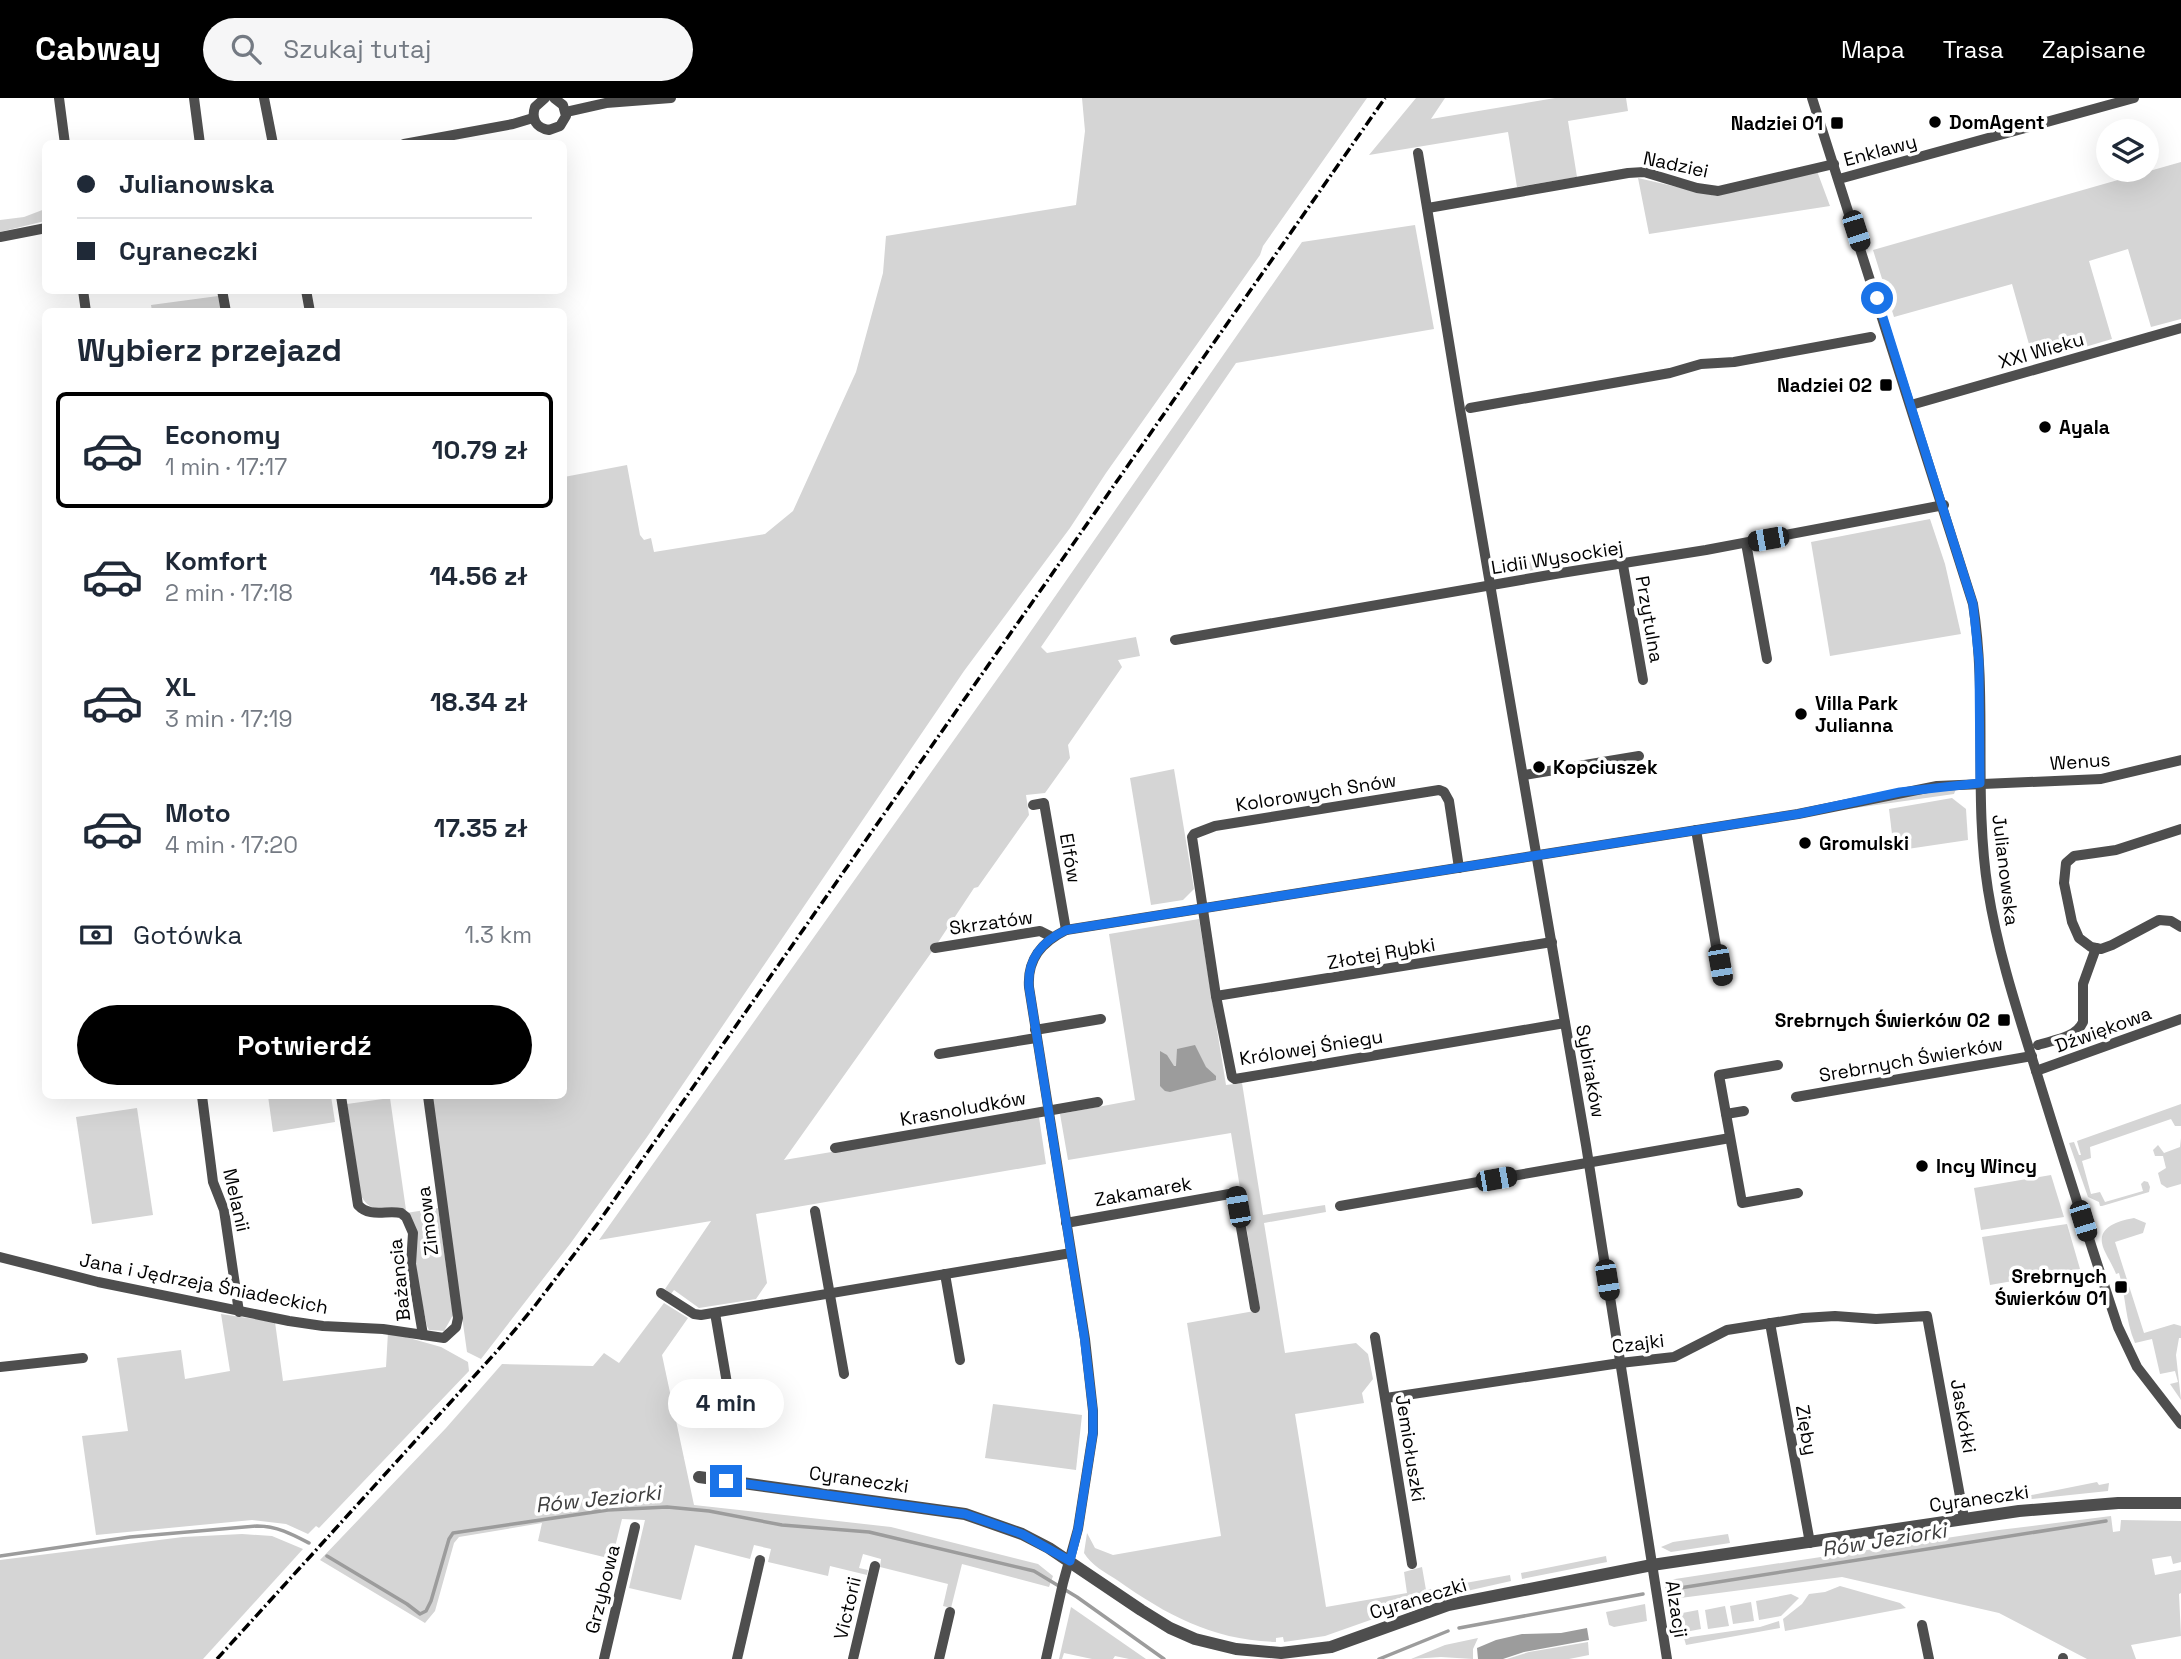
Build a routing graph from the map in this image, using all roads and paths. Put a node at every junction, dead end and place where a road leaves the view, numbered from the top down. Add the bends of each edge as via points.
1 (59, 98) edge
2 (194, 98) edge
3 (264, 98) edge
4 (545, 98) edge
5 (554, 98) edge
6 (671, 98) edge
7 (1812, 98) edge
8 (2134, 98) edge
9 (566, 112) junction
10 (533, 118) junction
11 (64, 140) edge
12 (199, 140) edge
13 (272, 140) edge
14 (426, 140) edge
15 (1419, 153) dead end
16 (1834, 164) junction
17 (1839, 179) junction
18 (1427, 208) junction
19 (42, 229) edge
20 (0, 237) edge
21 (2181, 328) edge
22 (1871, 337) dead end
23 (1912, 405) junction
24 (1470, 408) dead end
25 (1944, 505) junction
26 (1746, 543) junction
27 (1623, 565) junction
28 (1490, 585) junction
29 (1175, 640) dead end
30 (1767, 660) dead end
31 (1643, 680) dead end
32 (1639, 756) dead end
33 (2181, 760) edge
34 (1524, 775) junction
35 (1980, 783) junction
36 (1033, 805) dead end
37 (2181, 829) edge
38 (1696, 831) junction
39 (1538, 855) junction
40 (1459, 868) junction
41 (1202, 909) junction
42 (2181, 927) edge
43 (1066, 930) junction
44 (1052, 937) junction
45 (1552, 942) junction
46 (935, 948) dead end
47 (2096, 948) junction
48 (1722, 981) dead end
49 (1216, 996) junction
50 (1101, 1019) dead end
51 (2181, 1019) edge
52 (1565, 1023) junction
53 (1035, 1034) junction
54 (2038, 1045) dead end
55 (939, 1054) dead end
56 (2032, 1056) junction
57 (1778, 1065) dead end
58 (2036, 1071) junction
59 (1796, 1097) dead end
60 (202, 1099) edge
61 (341, 1099) edge
62 (428, 1099) edge
63 (1098, 1102) dead end
64 (1048, 1111) junction
65 (1744, 1111) dead end
66 (1727, 1114) junction
67 (1730, 1138) junction
68 (835, 1148) dead end
69 (1589, 1163) junction
70 (1798, 1193) dead end
71 (1340, 1206) dead end
72 (815, 1211) dead end
73 (1066, 1223) junction
74 (1071, 1253) junction
75 (0, 1257) edge
76 (945, 1274) junction
77 (661, 1293) dead end
78 (829, 1293) junction
79 (1255, 1308) dead end
80 (239, 1312) junction
81 (715, 1312) junction
82 (1929, 1320) joint
83 (1770, 1323) junction
84 (423, 1335) junction
85 (1375, 1337) dead end
86 (444, 1338) joint
87 (83, 1357) dead end
88 (960, 1360) dead end
89 (1620, 1363) junction
90 (0, 1367) edge
91 (844, 1374) dead end
92 (729, 1395) dead end
93 (1386, 1398) junction
94 (2181, 1424) edge
95 (699, 1477) dead end
96 (2181, 1503) edge
97 (1964, 1518) junction
98 (635, 1527) dead end
99 (1810, 1543) junction
100 (761, 1560) dead end
101 (1070, 1561) junction
102 (1412, 1564) dead end
103 (1652, 1565) junction
104 (875, 1566) dead end
105 (950, 1612) dead end
106 (1922, 1625) dead end
107 (604, 1659) edge
108 (737, 1659) edge
109 (853, 1659) edge
110 (939, 1659) edge
111 (1046, 1659) edge
112 (1667, 1659) edge
113 (1929, 1659) edge

1 - 11 street
2 - 12 street
3 - 13 street
4 - 10 street via 534,107
5 - 9 street
6 - 9 street via 606,103
7 - 16 street, Julianowska
8 - 17 street, Enklawy
9 - 10 street via 563,123 554,130 541,128
10 - 14 street
15 - 18 street
16 - 17 street, Julianowska
16 - 18 street, Nadziei via 1718,191 1644,172
17 - 23 street, Julianowska
18 - 28 street
19 - 20 street
21 - 23 street, XXI Wieku
22 - 24 street
23 - 25 street, Julianowska
25 - 26 street, Lidii Wysockiej
25 - 35 street, Julianowska via 1978,632
26 - 27 street, Lidii Wysockiej
26 - 30 street
27 - 28 street, Lidii Wysockiej
27 - 31 street, Przytulna
28 - 29 street, Lidii Wysockiej
28 - 34 street, Sybiraków
32 - 34 street
33 - 35 street, Wenus via 2101,779
34 - 39 street, Sybiraków
35 - 38 street, Wenus via 1900,792
35 - 56 street, Julianowska via 1991,904
36 - 43 street, Elfów via 1044,803
37 - 47 street via 2116,850 2074,856 2066,863 2064,893 2072,922 2084,943
38 - 39 street, Wenus
38 - 48 street
39 - 40 street, Wenus
39 - 45 street, Sybiraków
40 - 41 street, Wenus
40 - 41 street, Kolorowych Snów via 1447,797 1439,790 1431,791 1198,832 1192,837
41 - 43 street, Wenus
41 - 49 street, Królowej Śniegu
42 - 47 street via 2159,920 2112,945
43 - 44 street, Wenus
44 - 46 street, Skrzatów via 1040,931
44 - 53 street via 1034,956 1028,977
45 - 49 street, Złotej Rybki
45 - 52 street, Sybiraków
47 - 54 street via 2083,984 2081,1027
49 - 52 street, Królowej Śniegu via 1235,1079
50 - 53 street
51 - 58 street, Dźwiękowa
52 - 69 street, Sybiraków
53 - 55 street
53 - 64 street
56 - 58 street, Julianowska
56 - 59 street, Srebrnych Świerków
57 - 66 street via 1719,1075
58 - 94 street, Julianowska via 2118,1327 2137,1367
60 - 80 street, Melanii via 213,1182 224,1210
61 - 84 street, Bażancia via 358,1205 373,1213 401,1213 413,1233 411,1264
62 - 86 street, Zimowa via 458,1318
63 - 64 street, Krasnoludków
64 - 68 street, Krasnoludków
64 - 73 street
65 - 66 street
66 - 67 street
67 - 69 street
67 - 70 street via 1742,1203
69 - 71 street
69 - 89 street, Sybiraków
72 - 78 street
73 - 74 street
73 - 79 street, Zakamarek via 1236,1193
74 - 76 street
74 - 101 street via 1087,1351 1093,1433
75 - 80 street, Jana i Jędrzeja Śniadeckich
76 - 78 street
76 - 88 street
77 - 81 street via 694,1314
78 - 81 street
78 - 91 street
80 - 84 street, Jana i Jędrzeja Śniadeckich
81 - 92 street
82 - 83 street, Czajki via 1921,1315 1835,1316
82 - 97 street, Jaskółki
83 - 89 street, Czajki via 1727,1330 1674,1357
83 - 99 street, Zięby
84 - 86 street, Jana i Jędrzeja Śniadeckich
85 - 93 street, Jemiołuszki
87 - 90 street
89 - 93 street, Czajki
89 - 103 street, Sybiraków
93 - 102 street, Jemiołuszki
95 - 101 street, Cyraneczki via 965,1514 1022,1534
96 - 97 street, Cyraneczki via 2055,1507
97 - 99 street, Cyraneczki
98 - 107 street, Grzybowa
99 - 103 street, Cyraneczki
100 - 108 street
101 - 103 street, Cyraneczki via 1140,1610 1195,1639 1236,1650 1281,1653 1331,1647 1448,1605
101 - 111 street
103 - 112 street, Alzacji
104 - 109 street, Victorii
105 - 110 street
106 - 113 street

